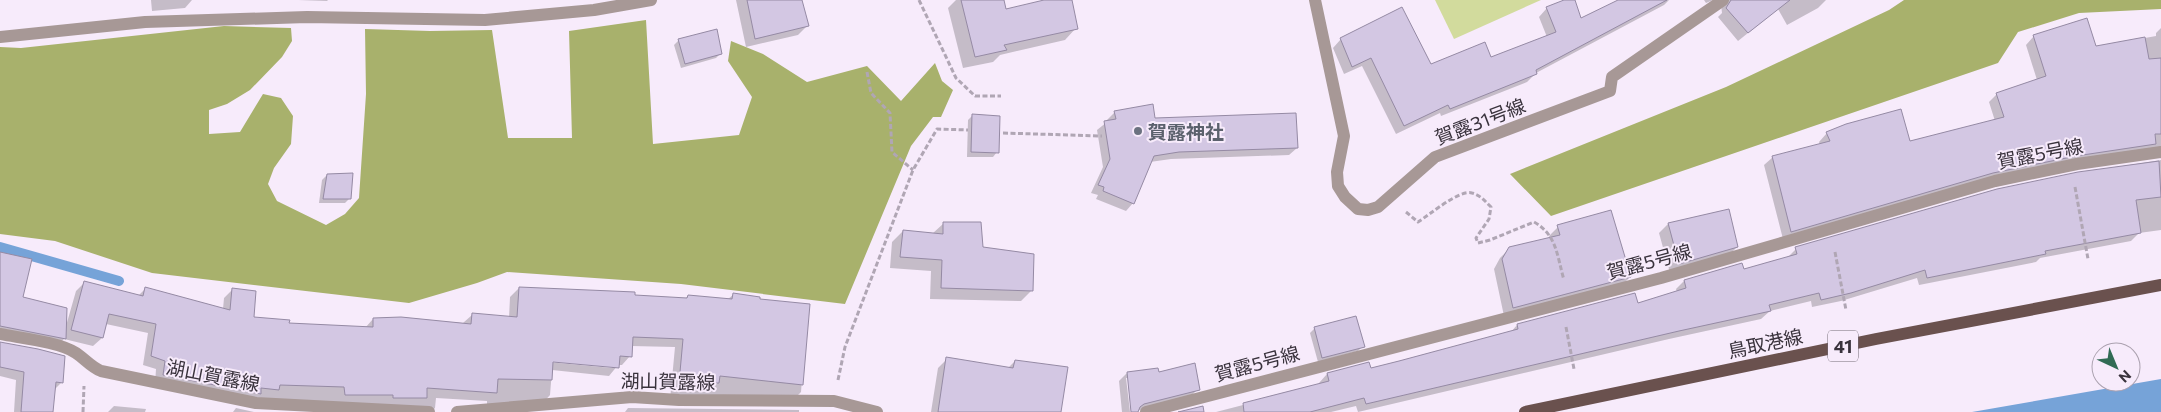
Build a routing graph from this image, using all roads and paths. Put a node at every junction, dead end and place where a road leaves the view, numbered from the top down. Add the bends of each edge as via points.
1 (651, 0) edge
2 (919, 0) edge
3 (1315, 0) edge
4 (1723, 0) edge
5 (0, 37) edge
6 (867, 72) dead end
7 (1001, 96) dead end
8 (968, 130) dead end
9 (1003, 133) dead end
10 (1102, 136) dead end
11 (2161, 152) edge
12 (2072, 165) junction
13 (913, 170) junction
14 (1389, 196) junction
15 (1830, 229) junction
16 (2088, 259) dead end
17 (2161, 285) edge
18 (1566, 303) junction
19 (1846, 310) dead end
20 (0, 334) edge
21 (1574, 369) dead end
22 (834, 401) junction
23 (428, 412) edge
24 (457, 412) edge
25 (877, 412) edge
26 (1146, 412) edge
27 (1525, 412) edge

1 - 5 street via 594,10 485,20 306,17 145,22
2 - 7 path via 956,78 975,96
3 - 14 street, 賀露31号線 via 1344,136 1337,172 1338,186 1358,208 1368,210 1378,207
4 - 14 street, 賀露31号線 via 1612,77 1610,91 1435,157
6 - 13 path via 871,93 890,113 892,152
8 - 13 path via 937,129
9 - 10 path
11 - 12 street, 賀露5号線
12 - 15 street, 賀露5号線 via 1994,181
12 - 16 path
13 - 22 path via 845,348
14 - 18 path via 1418,222 1457,196 1470,192 1481,197 1491,207 1489,219 1476,238 1478,243 1534,222 1544,228 1552,236
15 - 18 street, 賀露5号線
15 - 19 path
17 - 27 main road, 鳥取港線 / 41 via 1876,339
18 - 21 path
18 - 26 street, 賀露5号線
20 - 23 street, 湖山賀露線 via 63,347 76,352 101,372 256,403
22 - 24 street, 湖山賀露線 via 632,397
22 - 25 street, 湖山賀露線

